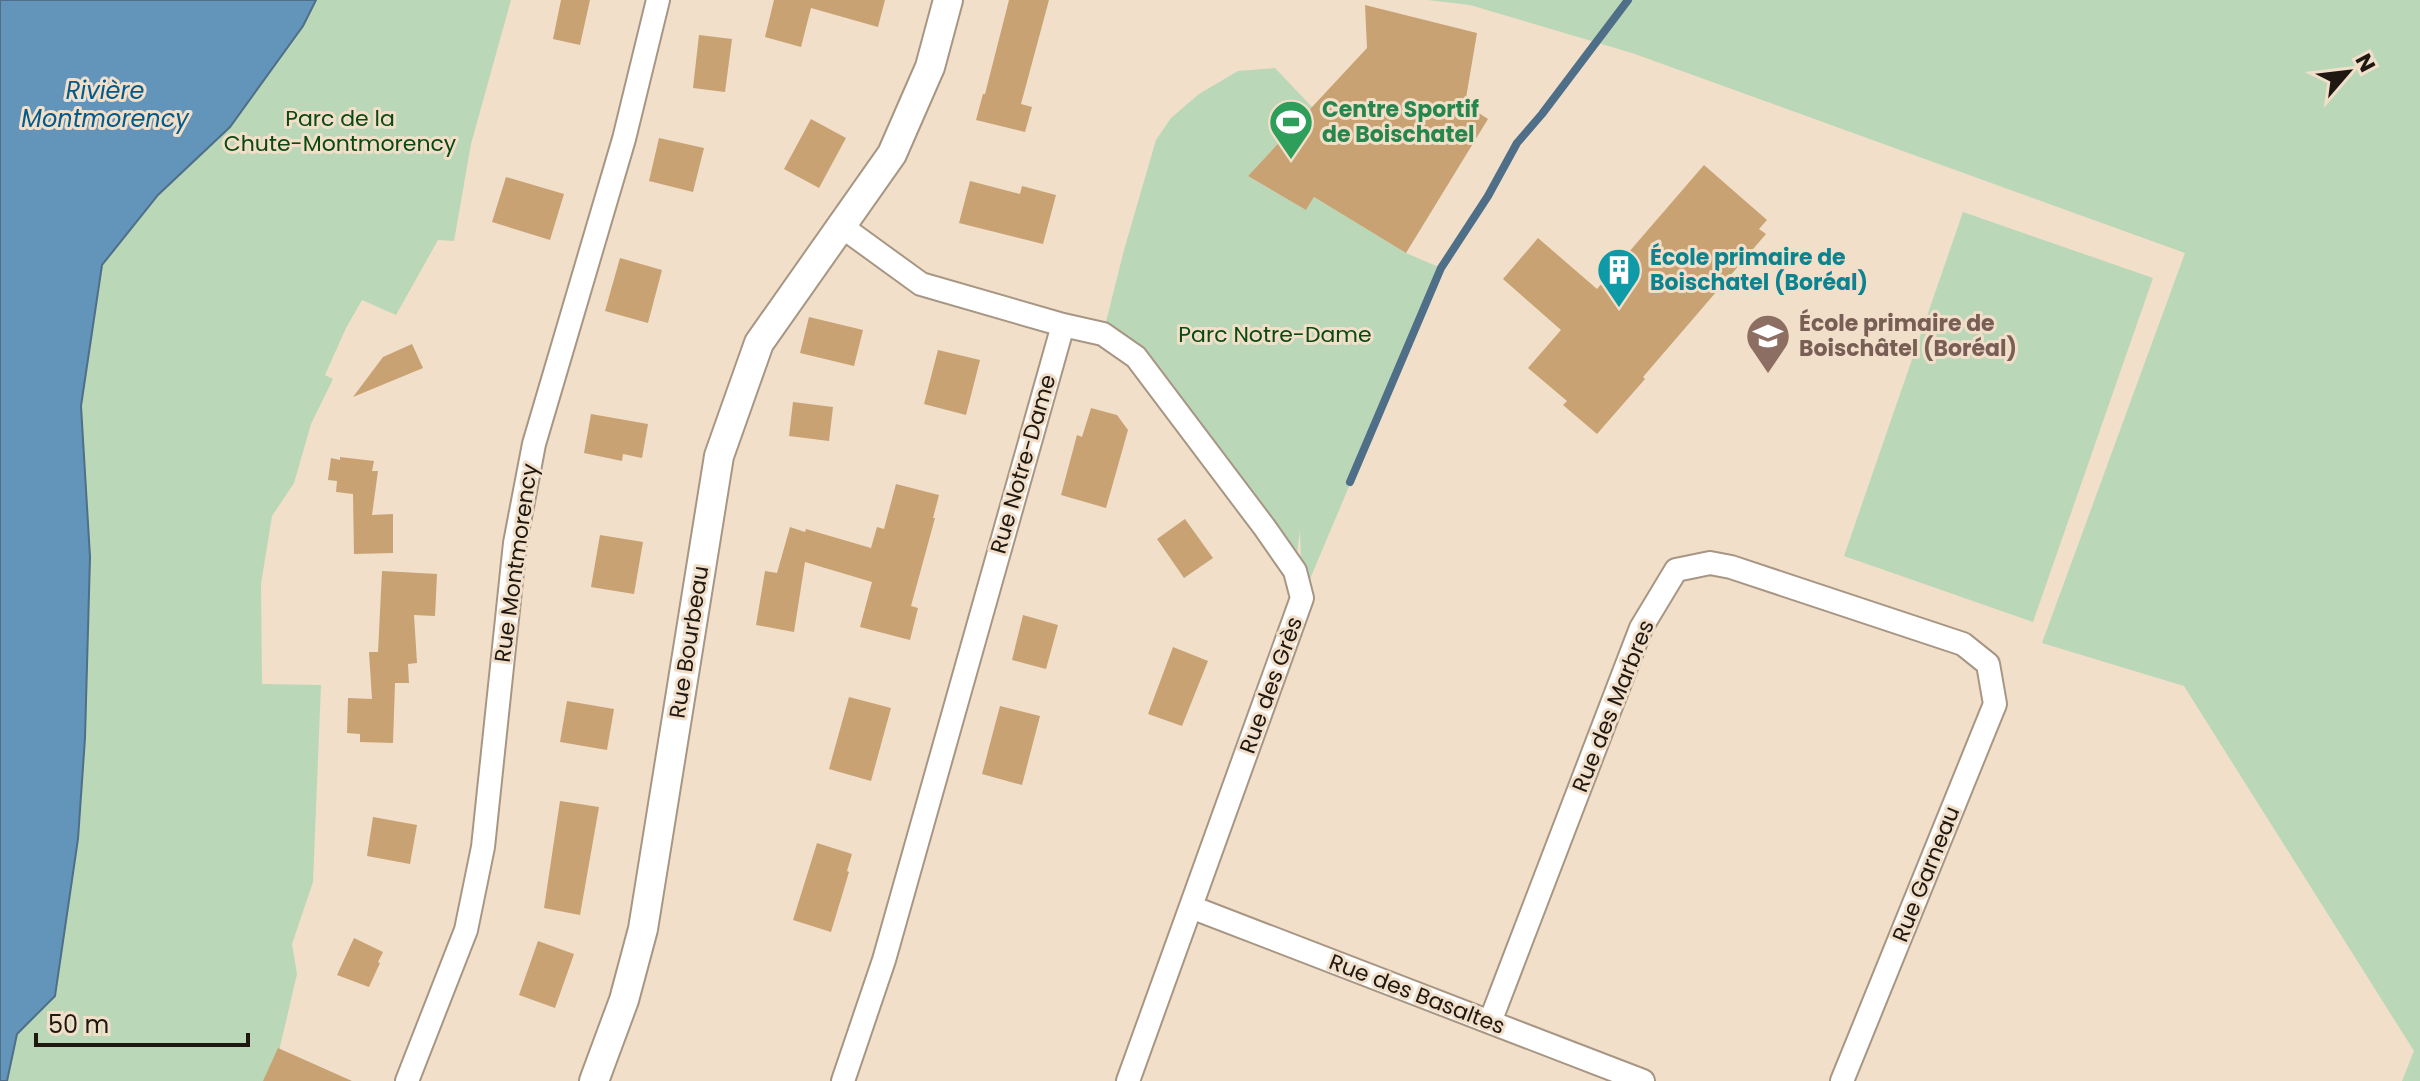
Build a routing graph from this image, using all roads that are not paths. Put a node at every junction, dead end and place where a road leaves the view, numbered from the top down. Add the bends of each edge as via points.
1 (658, 0) edge
2 (948, 0) edge
3 (841, 226) junction
4 (1063, 325) junction
5 (1988, 664) joint
6 (1191, 907) junction
7 (1490, 1022) junction
8 (407, 1081) edge
9 (594, 1081) edge
10 (843, 1081) edge
11 (1128, 1081) edge
12 (1643, 1081) edge
13 (1842, 1081) edge

1 - 8 street, Rue Montmorency via 624,139 534,444 515,543 483,847 466,930
2 - 3 street via 930,67 892,154
3 - 4 street via 921,284
3 - 9 street, Rue Bourbeau via 759,343 719,456 643,929
4 - 6 street, Rue des Grès via 1103,334 1136,357 1295,571 1302,598
4 - 10 street, Rue Notre-Dame via 884,960
5 - 7 street, Rue des Marbres via 1963,644 1731,567 1710,563 1676,570 1630,653
5 - 13 street, Rue Garneau via 1995,704
6 - 7 street, Rue des Basaltes
6 - 11 street, Rue des Grès
7 - 12 street, Rue des Basaltes

